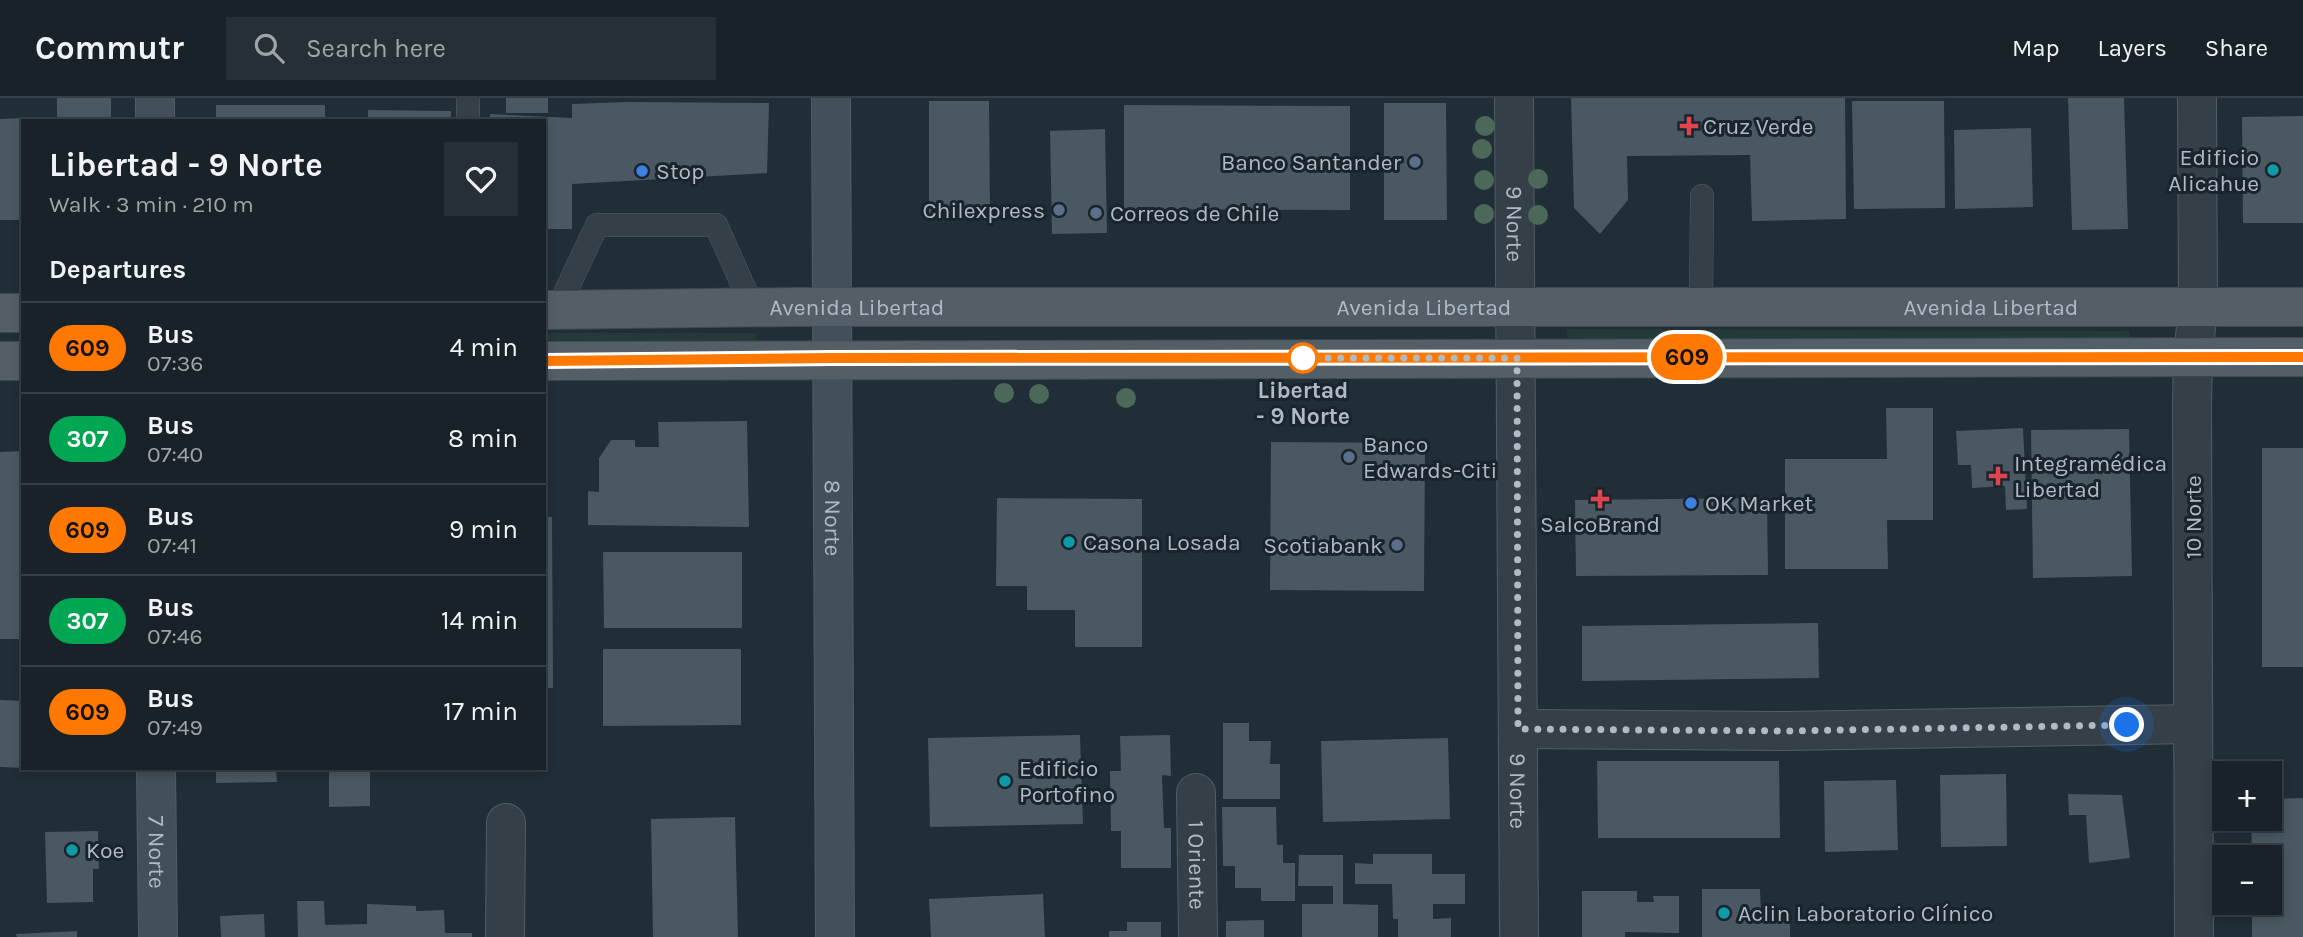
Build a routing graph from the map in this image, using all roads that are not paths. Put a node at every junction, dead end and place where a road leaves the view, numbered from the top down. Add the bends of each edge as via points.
1 (155, 98) edge
2 (468, 98) edge
3 (831, 98) edge
4 (1514, 98) edge
5 (2197, 98) edge
6 (155, 119) edge
7 (468, 119) edge
8 (1702, 196) dead end
9 (831, 307) junction
10 (2198, 307) junction
11 (2303, 307) edge
12 (753, 308) junction
13 (1516, 308) junction
14 (1701, 308) junction
15 (551, 310) edge
16 (0, 313) edge
17 (21, 313) edge
18 (2193, 357) junction
19 (2303, 357) edge
20 (832, 358) junction
21 (1517, 358) junction
22 (0, 361) edge
23 (21, 361) edge
24 (546, 361) edge
25 (2193, 724) junction
26 (1518, 729) junction
27 (156, 770) edge
28 (1196, 793) dead end
29 (506, 823) dead end
30 (158, 937) edge
31 (505, 937) edge
32 (835, 937) edge
33 (1198, 937) edge
34 (1519, 937) edge
35 (2194, 937) edge

1 - 6 street
2 - 7 lane
3 - 9 street, 8 Norte
4 - 13 street, 9 Norte
5 - 10 street, 10 Norte
8 - 14 lane
9 - 12 main road, Avenida Libertad
9 - 13 main road, Avenida Libertad
9 - 20 street, 8 Norte
10 - 11 main road, Avenida Libertad
10 - 14 main road, Avenida Libertad
10 - 18 street, 10 Norte
12 - 15 main road, Avenida Libertad
12 - 15 lane via 716,225 597,225
13 - 14 main road, Avenida Libertad
13 - 21 street, 9 Norte
16 - 17 main road
18 - 19 main road
18 - 21 main road
18 - 25 street, 10 Norte
20 - 21 main road
20 - 24 main road
20 - 32 street, 8 Norte
21 - 26 street, 9 Norte
22 - 23 main road
25 - 26 street via 1785,731
25 - 35 street, 10 Norte
26 - 34 street, 9 Norte
27 - 30 street, 7 Norte
28 - 33 street, 1 Oriente
29 - 31 street

